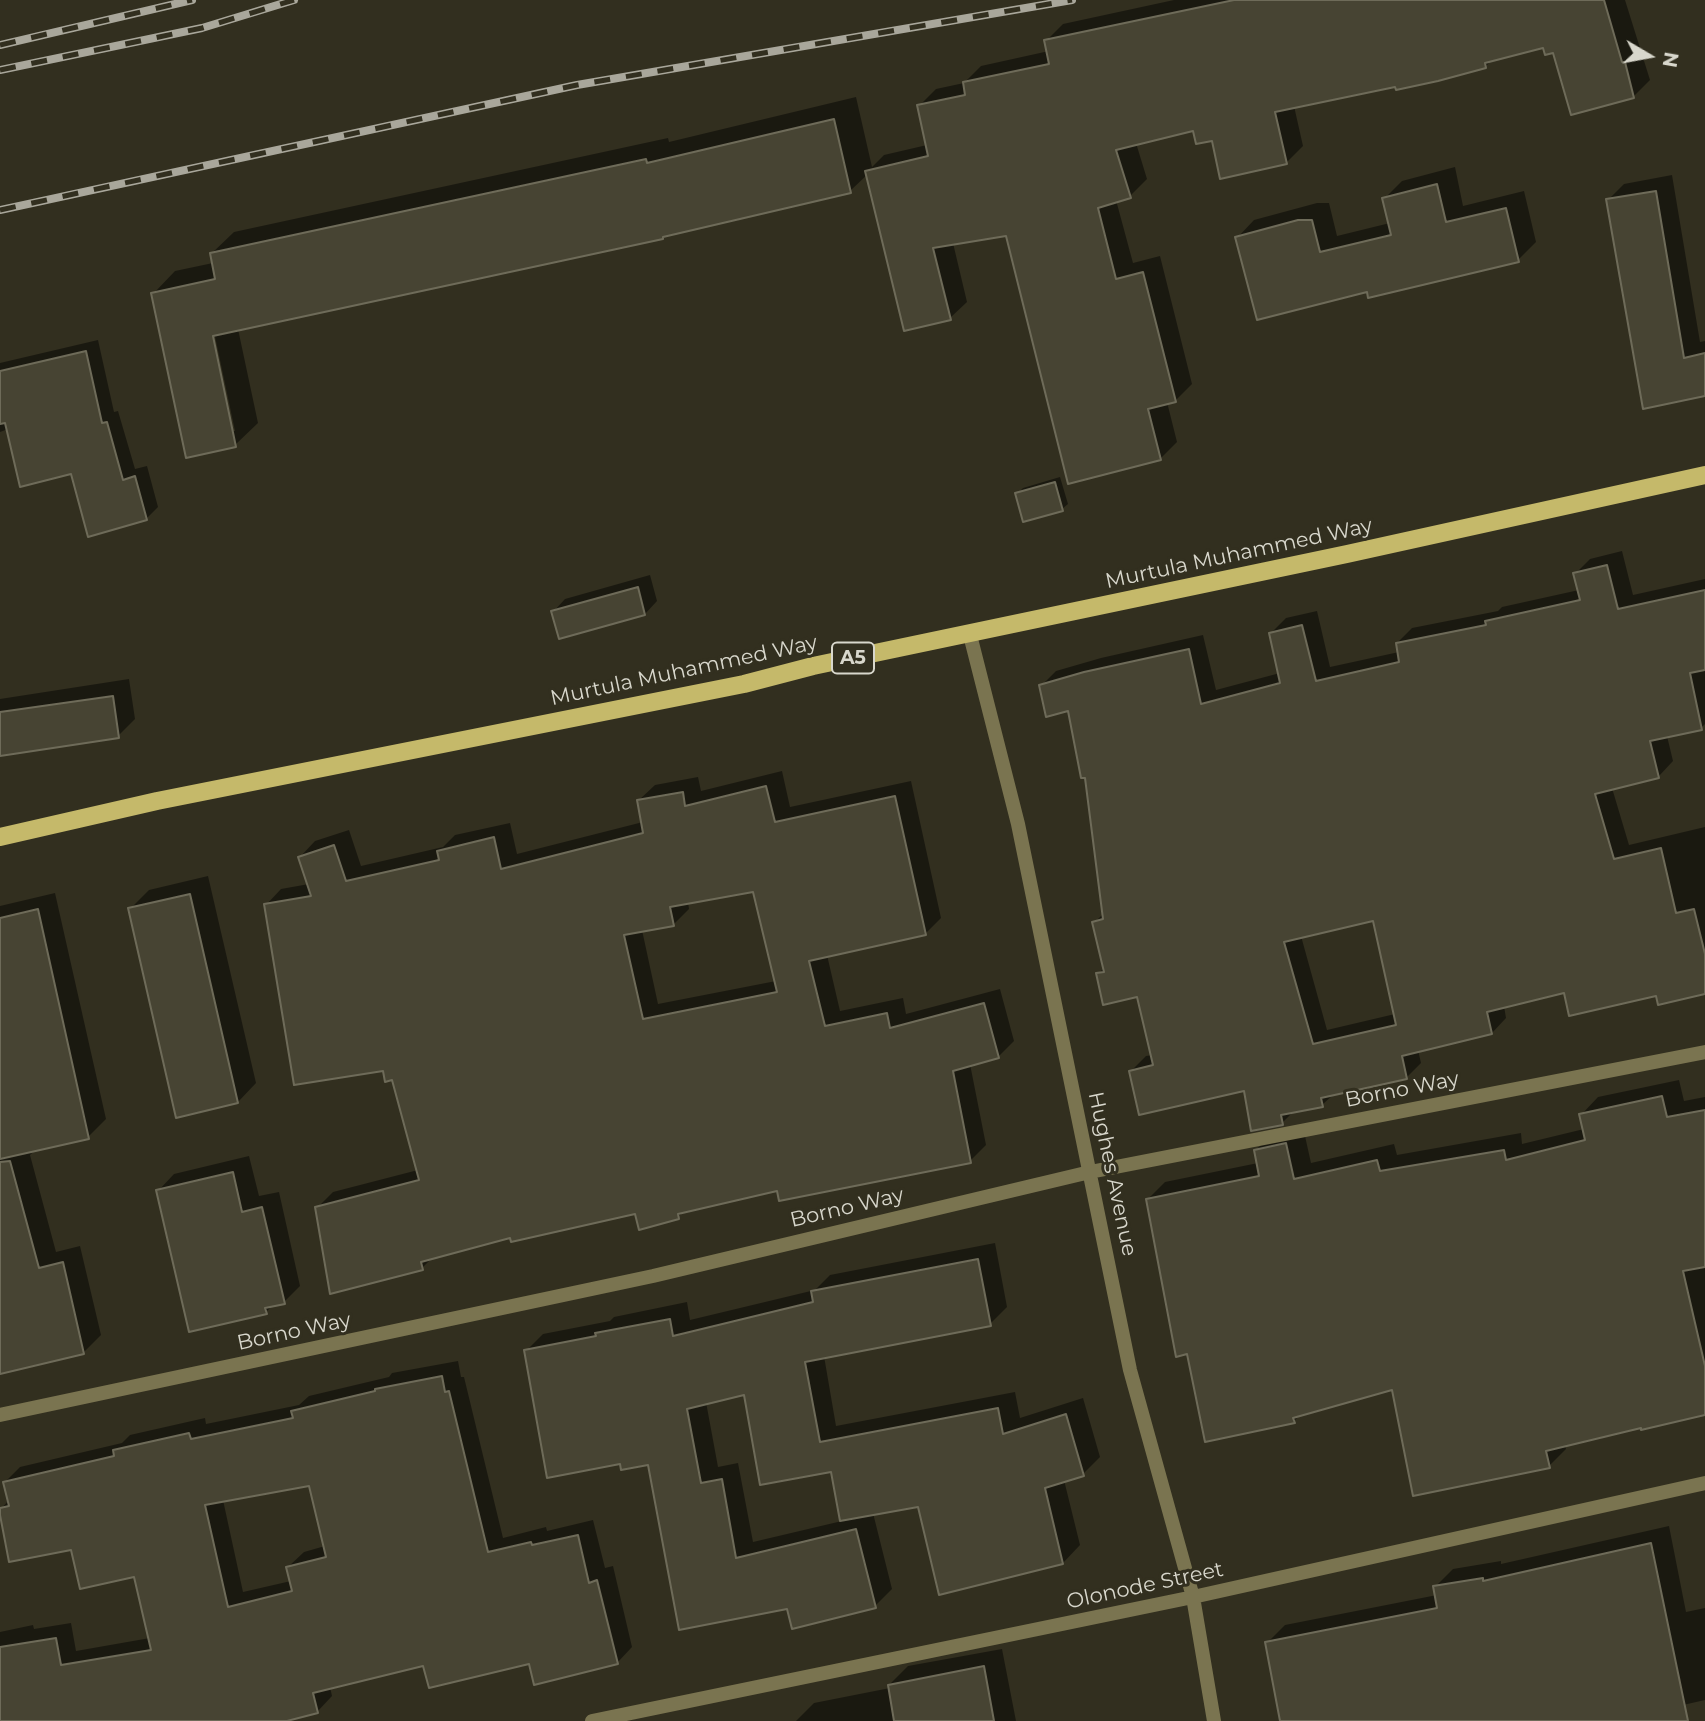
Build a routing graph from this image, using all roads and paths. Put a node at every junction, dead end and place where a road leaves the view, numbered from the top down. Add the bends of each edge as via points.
1 (1705, 475) edge
2 (970, 635) junction
3 (0, 837) edge
4 (1705, 1052) edge
5 (1090, 1172) junction
6 (0, 1415) edge
7 (1705, 1483) edge
8 (1193, 1597) junction
9 (592, 1721) edge
10 (1214, 1721) edge

1 - 2 main road, Murtula Muhammed Way / A5
2 - 3 main road, Murtula Muhammed Way / A5
2 - 5 street, Hughes Avenue via 1018,824
4 - 5 street, Borno Way
5 - 6 street, Borno Way via 653,1276
5 - 8 street, Hughes Avenue via 1130,1370
7 - 8 street, Olonode Street
8 - 9 street, Olonode Street
8 - 10 street, Hughes Avenue

